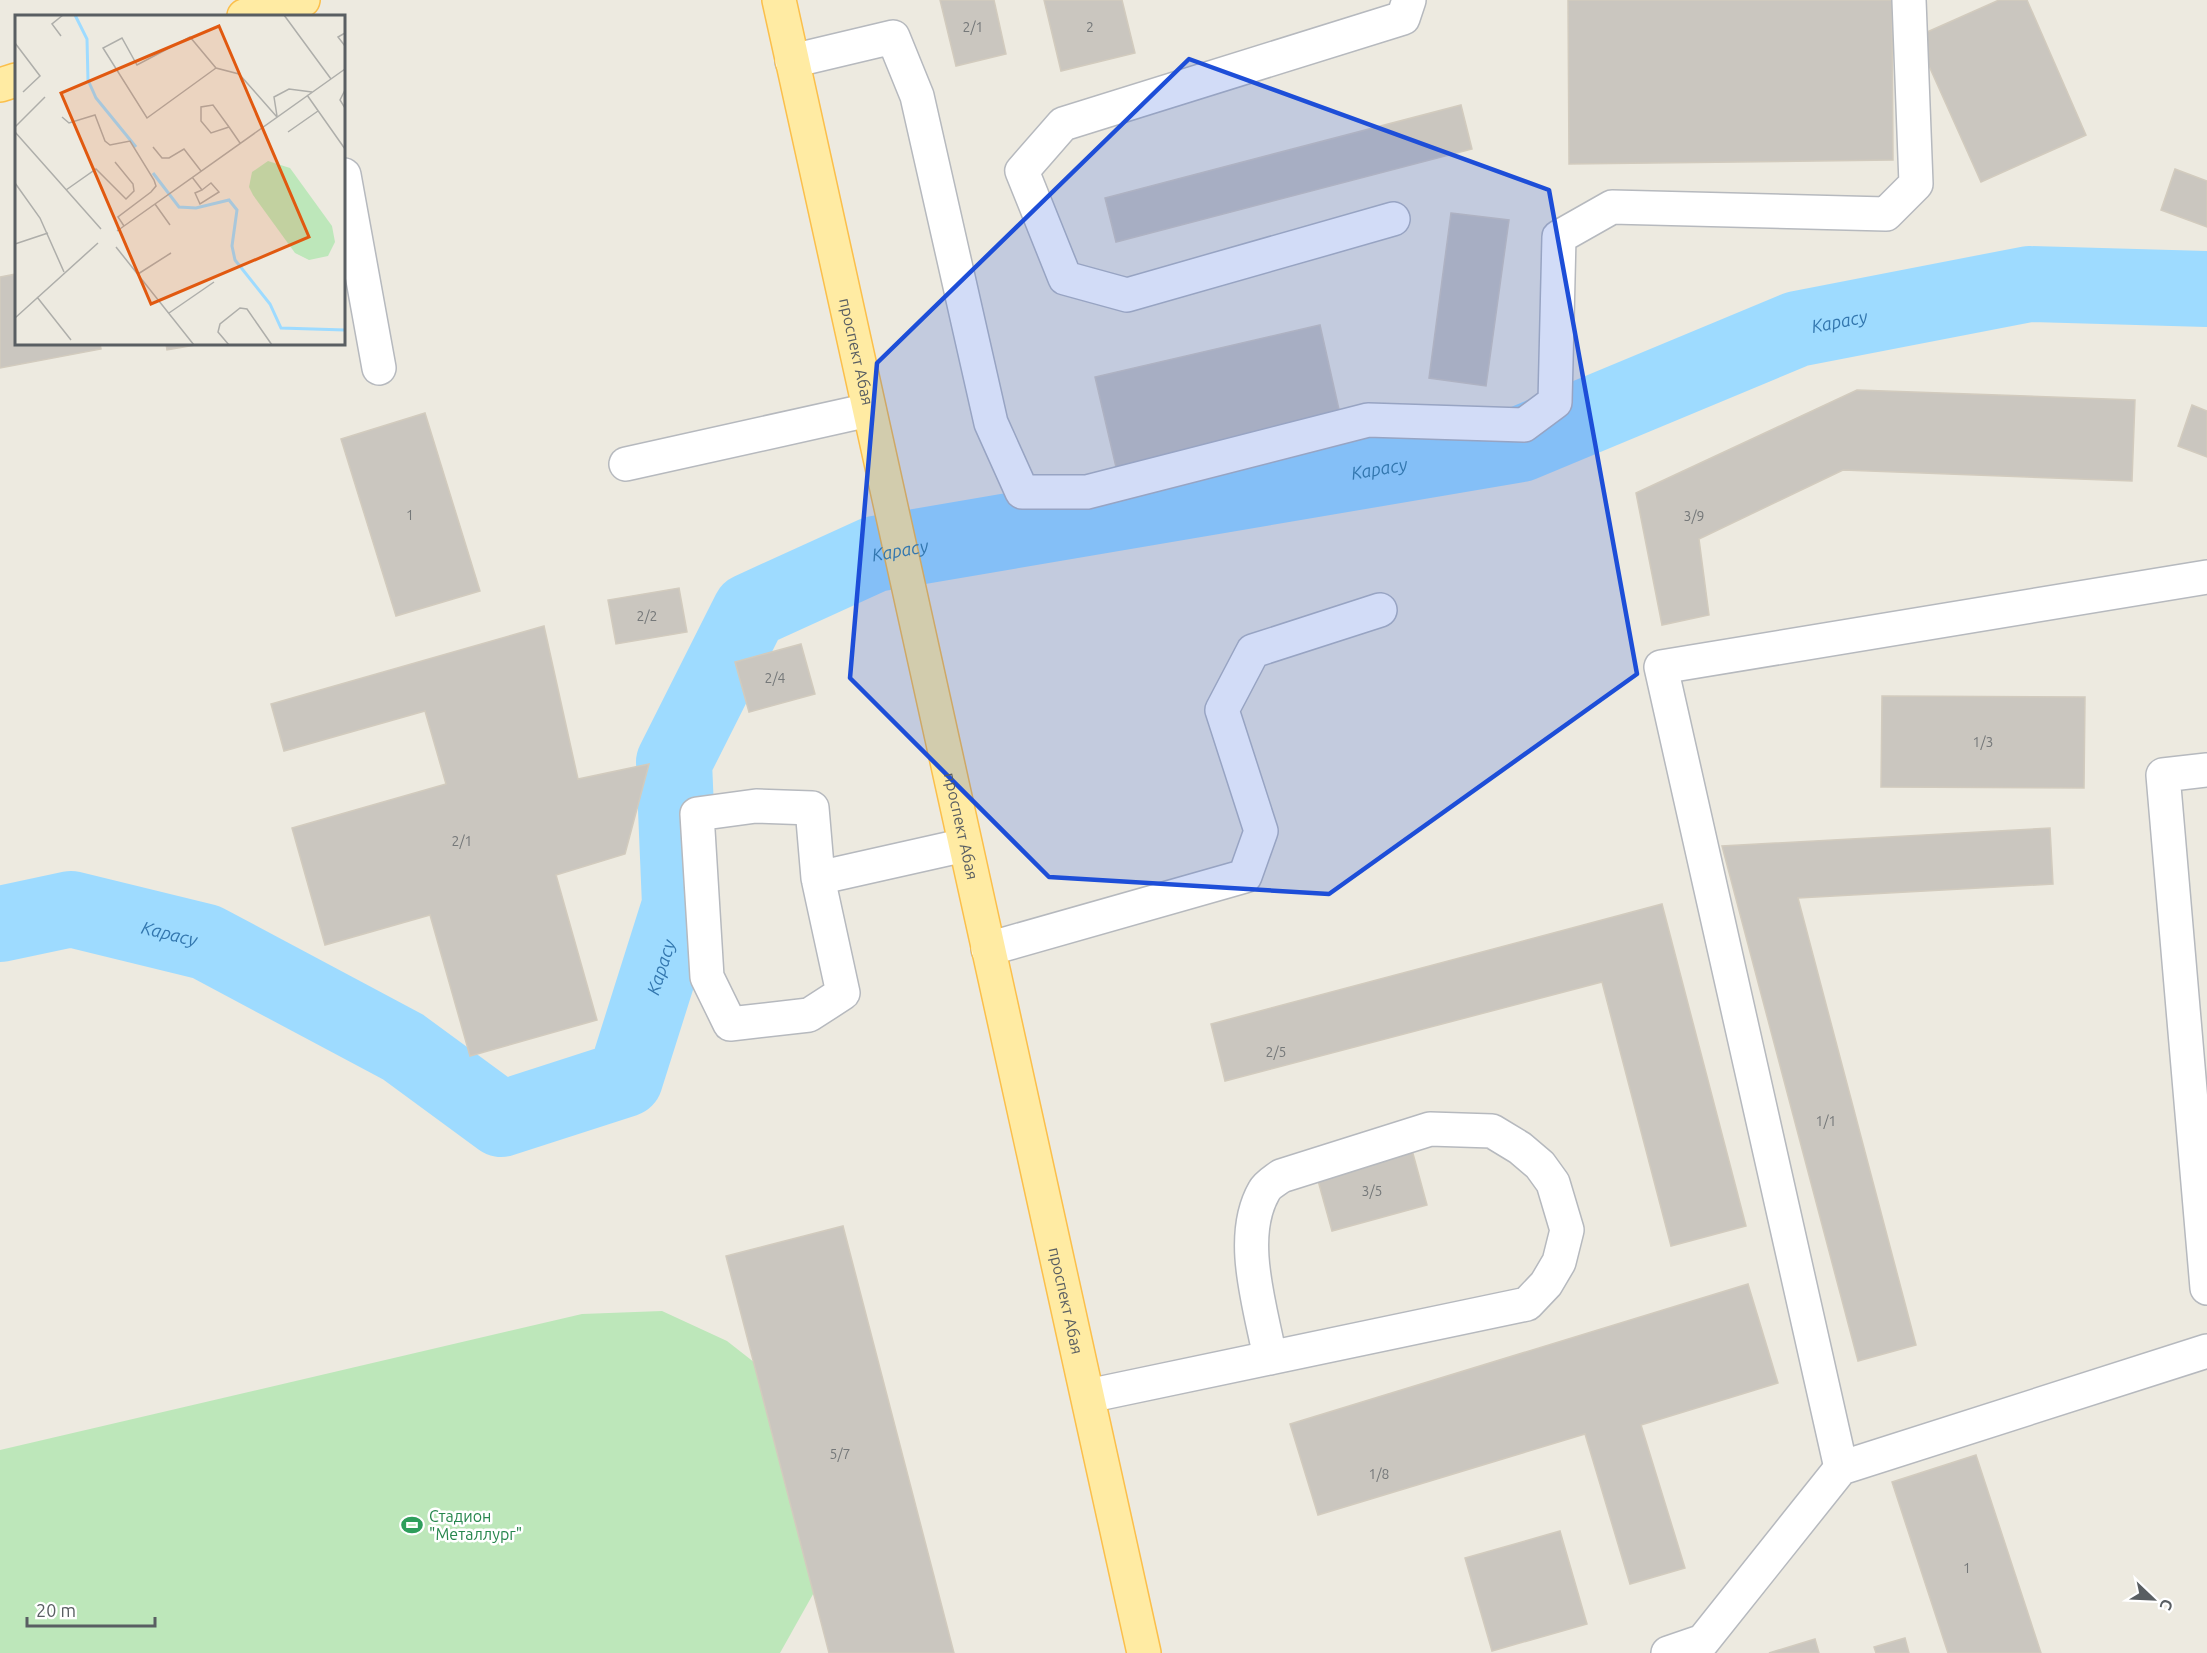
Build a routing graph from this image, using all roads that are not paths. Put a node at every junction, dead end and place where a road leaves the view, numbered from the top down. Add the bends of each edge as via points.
1 (303, 0) edge
2 (312, 0) edge
3 (779, 0) edge
4 (1409, 0) edge
5 (1909, 0) edge
6 (248, 15) edge
7 (315, 15) edge
8 (792, 61) junction
9 (15, 80) edge
10 (0, 85) edge
11 (345, 181) edge
12 (1394, 219) dead end
13 (379, 368) dead end
14 (869, 410) junction
15 (626, 464) dead end
16 (2207, 577) edge
17 (1380, 610) dead end
18 (2207, 770) edge
19 (965, 844) junction
20 (818, 878) junction
21 (988, 949) junction
22 (2207, 1288) edge
23 (2207, 1351) edge
24 (1270, 1358) junction
25 (1088, 1396) junction
26 (1841, 1468) junction
27 (1144, 1653) edge
28 (1668, 1653) edge

1 - 6 main road
2 - 7 street
3 - 8 main road, проспект Абая
4 - 12 street via 1403,18 1063,124 1022,171 1065,278 1127,295
5 - 8 street via 1917,184 1886,214 1612,207 1559,237 1555,402 1524,425 1368,420 1088,492 1022,492 991,423 917,96 893,37
8 - 14 main road, проспект Абая
9 - 10 main road
11 - 13 street
14 - 15 street
14 - 19 main road, проспект Абая
16 - 26 street via 1661,667
17 - 21 street via 1253,651 1222,710 1262,831 1245,876
18 - 22 street via 2163,775
19 - 20 street
19 - 21 main road, проспект Абая
20 - 20 street via 812,808 756,806 697,814 707,977 730,1024 809,1015 843,993
21 - 25 main road, проспект Абая
23 - 26 street
24 - 24 street via 1527,1304 1559,1262 1568,1230 1552,1183 1540,1165 1492,1131 1430,1129 1281,1176 1265,1188 1249,1243
24 - 25 street
25 - 27 main road, проспект Абая
26 - 28 street via 1703,1641

